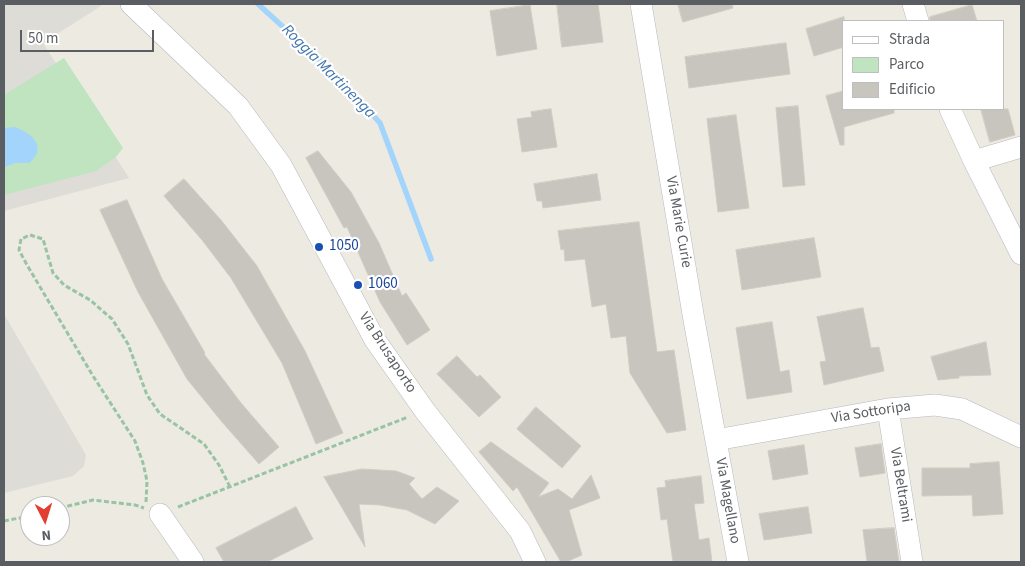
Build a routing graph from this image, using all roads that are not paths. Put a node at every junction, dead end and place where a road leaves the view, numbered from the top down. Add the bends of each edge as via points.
1 (131, 4) edge
2 (641, 4) edge
3 (913, 4) edge
4 (918, 20) edge
5 (950, 110) edge
6 (1021, 146) edge
7 (974, 162) junction
8 (1021, 254) edge
9 (888, 409) junction
10 (1018, 434) edge
11 (716, 440) junction
12 (152, 511) road end
13 (193, 562) edge
14 (535, 562) edge
15 (738, 562) edge
16 (912, 562) edge

1 - 14 street, Via Brusaporto via 238,106 281,165 375,340 425,411 520,532
2 - 11 street, Via Marie Curie
3 - 4 street
5 - 7 street
6 - 7 street
7 - 8 street
9 - 10 street, Via Sottoripa via 936,404 962,409
9 - 11 street, Via Sottoripa
9 - 16 street, Via Beltrami
11 - 15 street, Via Magellano
12 - 13 street

